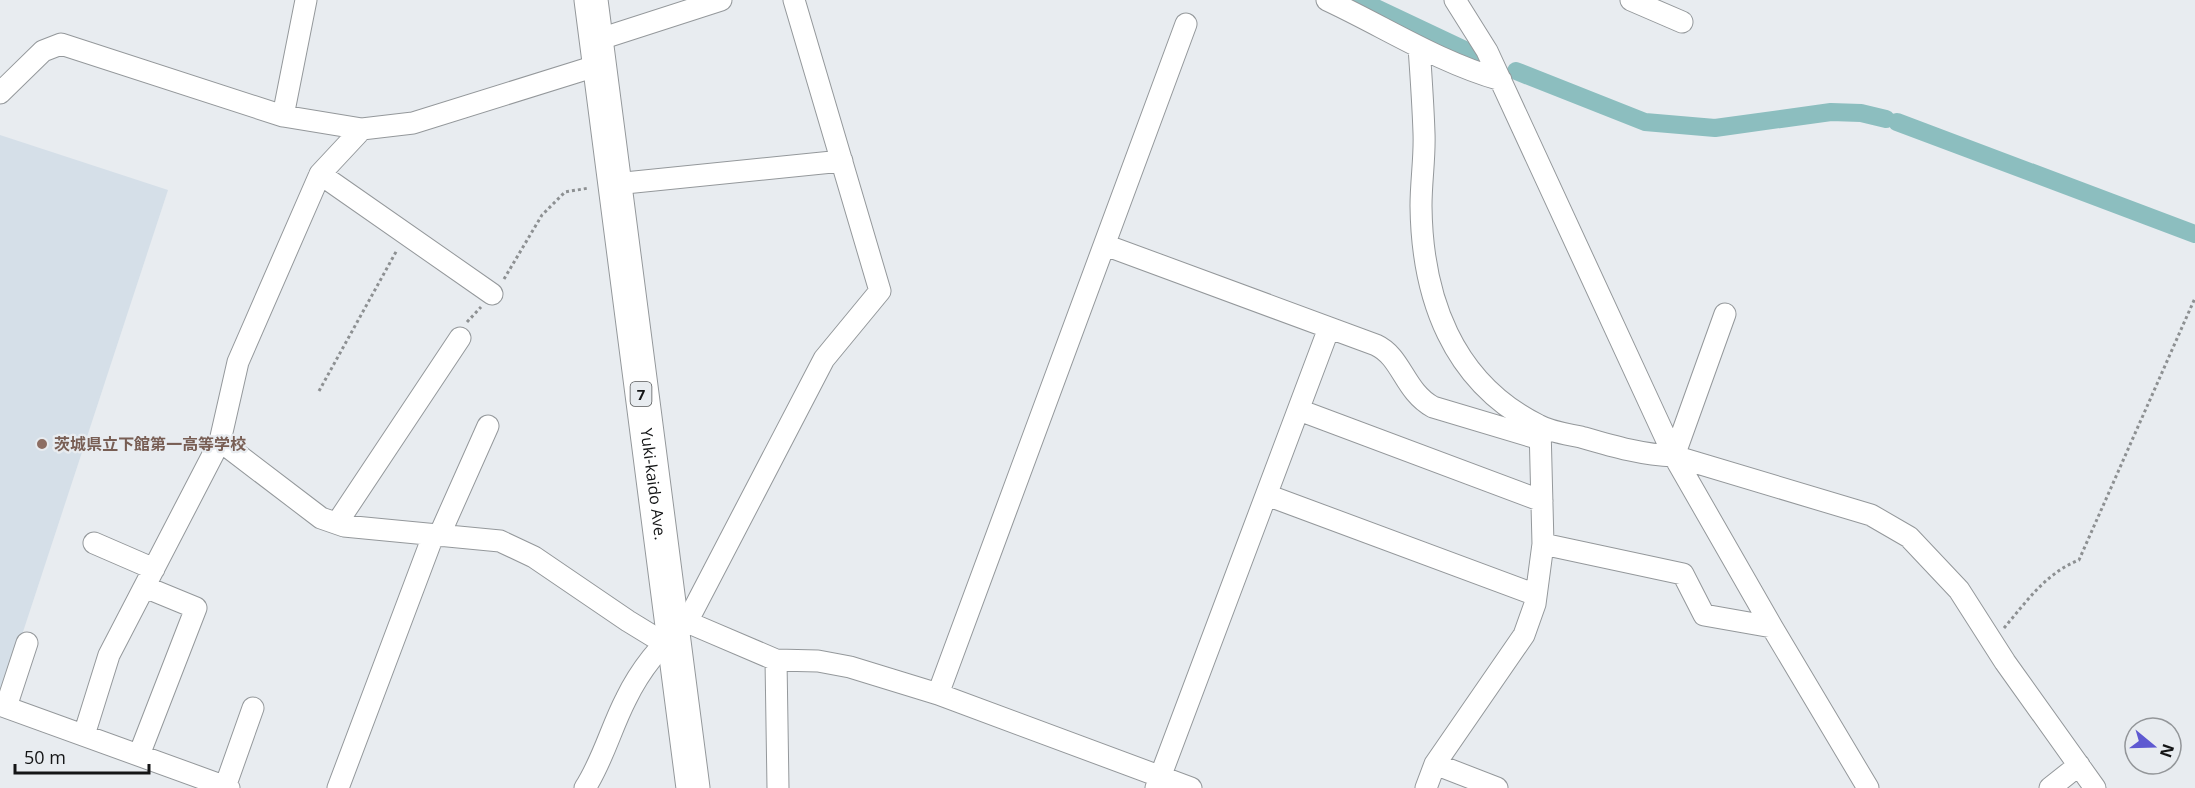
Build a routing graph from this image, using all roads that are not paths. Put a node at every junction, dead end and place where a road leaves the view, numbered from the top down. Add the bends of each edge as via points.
1 (306, 0) edge
2 (591, 0) edge
3 (722, 0) edge
4 (794, 0) edge
5 (1327, 0) edge
6 (1455, 0) edge
7 (1631, 0) edge
8 (1682, 22) dead end
9 (1186, 24) dead end
10 (1419, 47) junction
11 (598, 53) junction
12 (1501, 80) junction
13 (0, 93) edge
14 (283, 116) junction
15 (362, 129) junction
16 (842, 161) junction
17 (320, 174) junction
18 (615, 184) junction
19 (1105, 245) junction
20 (492, 294) road end
21 (1725, 314) dead end
22 (1329, 328) junction
23 (458, 341) road end
24 (1299, 410) junction
25 (488, 426) dead end
26 (1540, 433) junction
27 (220, 441) junction
28 (1674, 456) junction
29 (1267, 495) junction
30 (1542, 501) junction
31 (337, 523) junction
32 (436, 536) junction
33 (94, 543) dead end
34 (1543, 544) junction
35 (149, 578) junction
36 (1536, 595) junction
37 (1772, 627) junction
38 (674, 633) junction
39 (27, 643) dead end
40 (776, 660) junction
41 (938, 694) junction
42 (3, 706) edge
43 (253, 708) dead end
44 (84, 735) junction
45 (139, 755) junction
46 (1435, 764) junction
47 (2079, 765) junction
48 (1158, 782) edge
49 (227, 787) edge
50 (338, 788) edge
51 (585, 788) edge
52 (693, 788) edge
53 (778, 788) edge
54 (1191, 788) edge
55 (1426, 788) edge
56 (1497, 788) edge
57 (1868, 788) edge
58 (2050, 788) edge
59 (2095, 788) edge

1 - 14 street
2 - 11 main road, Yuki-kaido Ave. / 7
3 - 11 street
4 - 16 street
5 - 10 street
6 - 12 street
7 - 8 street
9 - 19 street
10 - 12 street via 1471,72
10 - 26 street via 1424,135 1421,206 1435,306 1451,341 1479,384
11 - 15 street via 413,123
11 - 18 main road, Yuki-kaido Ave. / 7
12 - 28 street
13 - 14 street via 43,51 62,44
14 - 15 street
15 - 17 street
16 - 18 street
16 - 38 street via 880,291 824,359
17 - 20 street
17 - 27 street via 238,362
18 - 38 main road, Yuki-kaido Ave. / 7
19 - 22 street
19 - 41 street
21 - 28 street
22 - 24 street
22 - 26 street via 1382,348 1418,399 1433,407
23 - 31 street
24 - 29 street
24 - 30 street
25 - 32 street
26 - 28 street via 1648,455
26 - 30 street
27 - 31 street via 321,518
27 - 35 street
28 - 37 street
28 - 47 street via 1871,515 1889,524 1927,554 1959,590
29 - 36 street
29 - 48 street
30 - 34 street
31 - 32 street
32 - 38 street via 500,541 534,557 628,621
32 - 50 street
33 - 35 street
34 - 36 street
34 - 37 street via 1683,574 1704,615
35 - 44 street via 109,655
35 - 45 street via 196,608
36 - 46 street via 1524,635
37 - 57 street
38 - 40 street
38 - 51 street via 626,697 597,770
38 - 52 main road, Yuki-kaido Ave. / 7
39 - 42 street
40 - 41 street via 850,667
40 - 53 street
41 - 48 street
42 - 44 street
43 - 49 street
44 - 45 street
45 - 49 street
46 - 55 street
46 - 56 street
47 - 58 street
47 - 59 street
48 - 54 street

